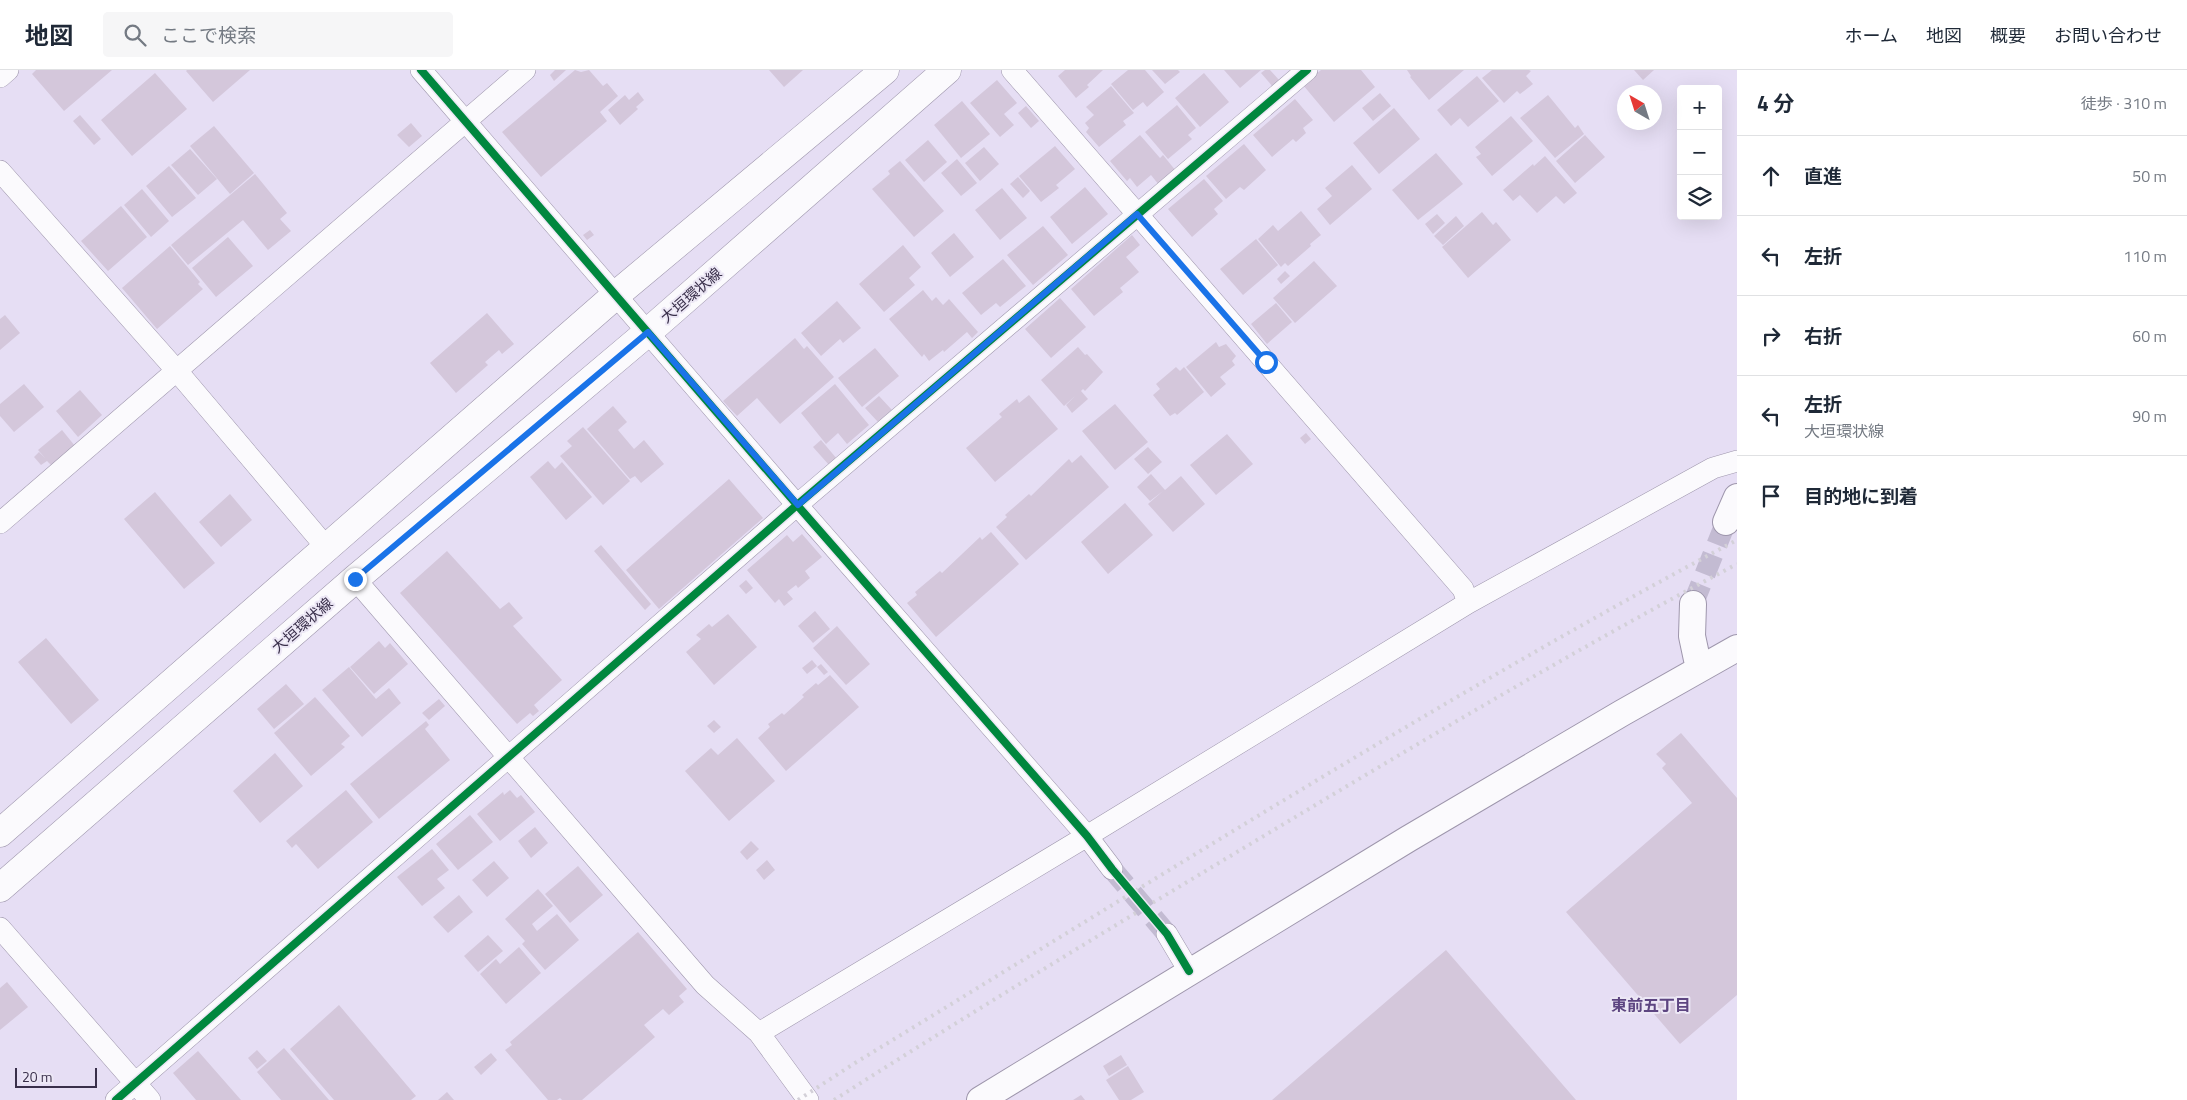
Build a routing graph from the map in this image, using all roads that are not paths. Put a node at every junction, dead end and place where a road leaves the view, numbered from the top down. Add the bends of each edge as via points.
1 (8, 70) edge
2 (421, 70) edge
3 (525, 70) edge
4 (884, 70) edge
5 (947, 70) edge
6 (1012, 70) edge
7 (1307, 70) edge
8 (0, 76) edge
9 (466, 121) junction
10 (0, 170) edge
11 (1137, 214) junction
12 (617, 294) junction
13 (648, 332) junction
14 (177, 371) junction
15 (1737, 461) edge
16 (1737, 498) edge
17 (798, 505) junction
18 (1726, 522) tunnel mouth
19 (0, 523) edge
20 (326, 547) junction
21 (355, 579) junction
22 (1468, 603) junction
23 (1693, 604) tunnel mouth
24 (1737, 648) edge
25 (1699, 669) junction
26 (508, 757) junction
27 (0, 833) edge
28 (1087, 836) junction
29 (1112, 869) tunnel mouth
30 (0, 888) edge
31 (0, 928) edge
32 (1167, 934) tunnel mouth
33 (1189, 971) junction
34 (759, 1033) junction
35 (135, 1084) junction
36 (116, 1100) edge
37 (150, 1100) edge
38 (808, 1100) edge
39 (980, 1100) edge

1 - 8 street
2 - 9 street
3 - 9 street
4 - 12 main road
5 - 13 main road, 大垣環状線
6 - 11 street
7 - 11 street
9 - 12 street
9 - 14 street
10 - 14 street
11 - 17 street
11 - 22 street via 1463,589
12 - 13 street
12 - 20 main road
13 - 17 street
13 - 21 main road, 大垣環状線
14 - 19 street
14 - 20 street
15 - 22 street via 1713,468
16 - 18 street
17 - 26 street
17 - 28 street
20 - 27 main road
21 - 26 street
21 - 30 main road, 大垣環状線
22 - 28 street
23 - 25 street via 1692,636
24 - 25 street
25 - 33 street
26 - 34 street via 705,985
26 - 35 street
28 - 29 street
28 - 34 street
31 - 35 street
32 - 33 street
33 - 39 street
34 - 38 street
35 - 36 street
35 - 37 street

